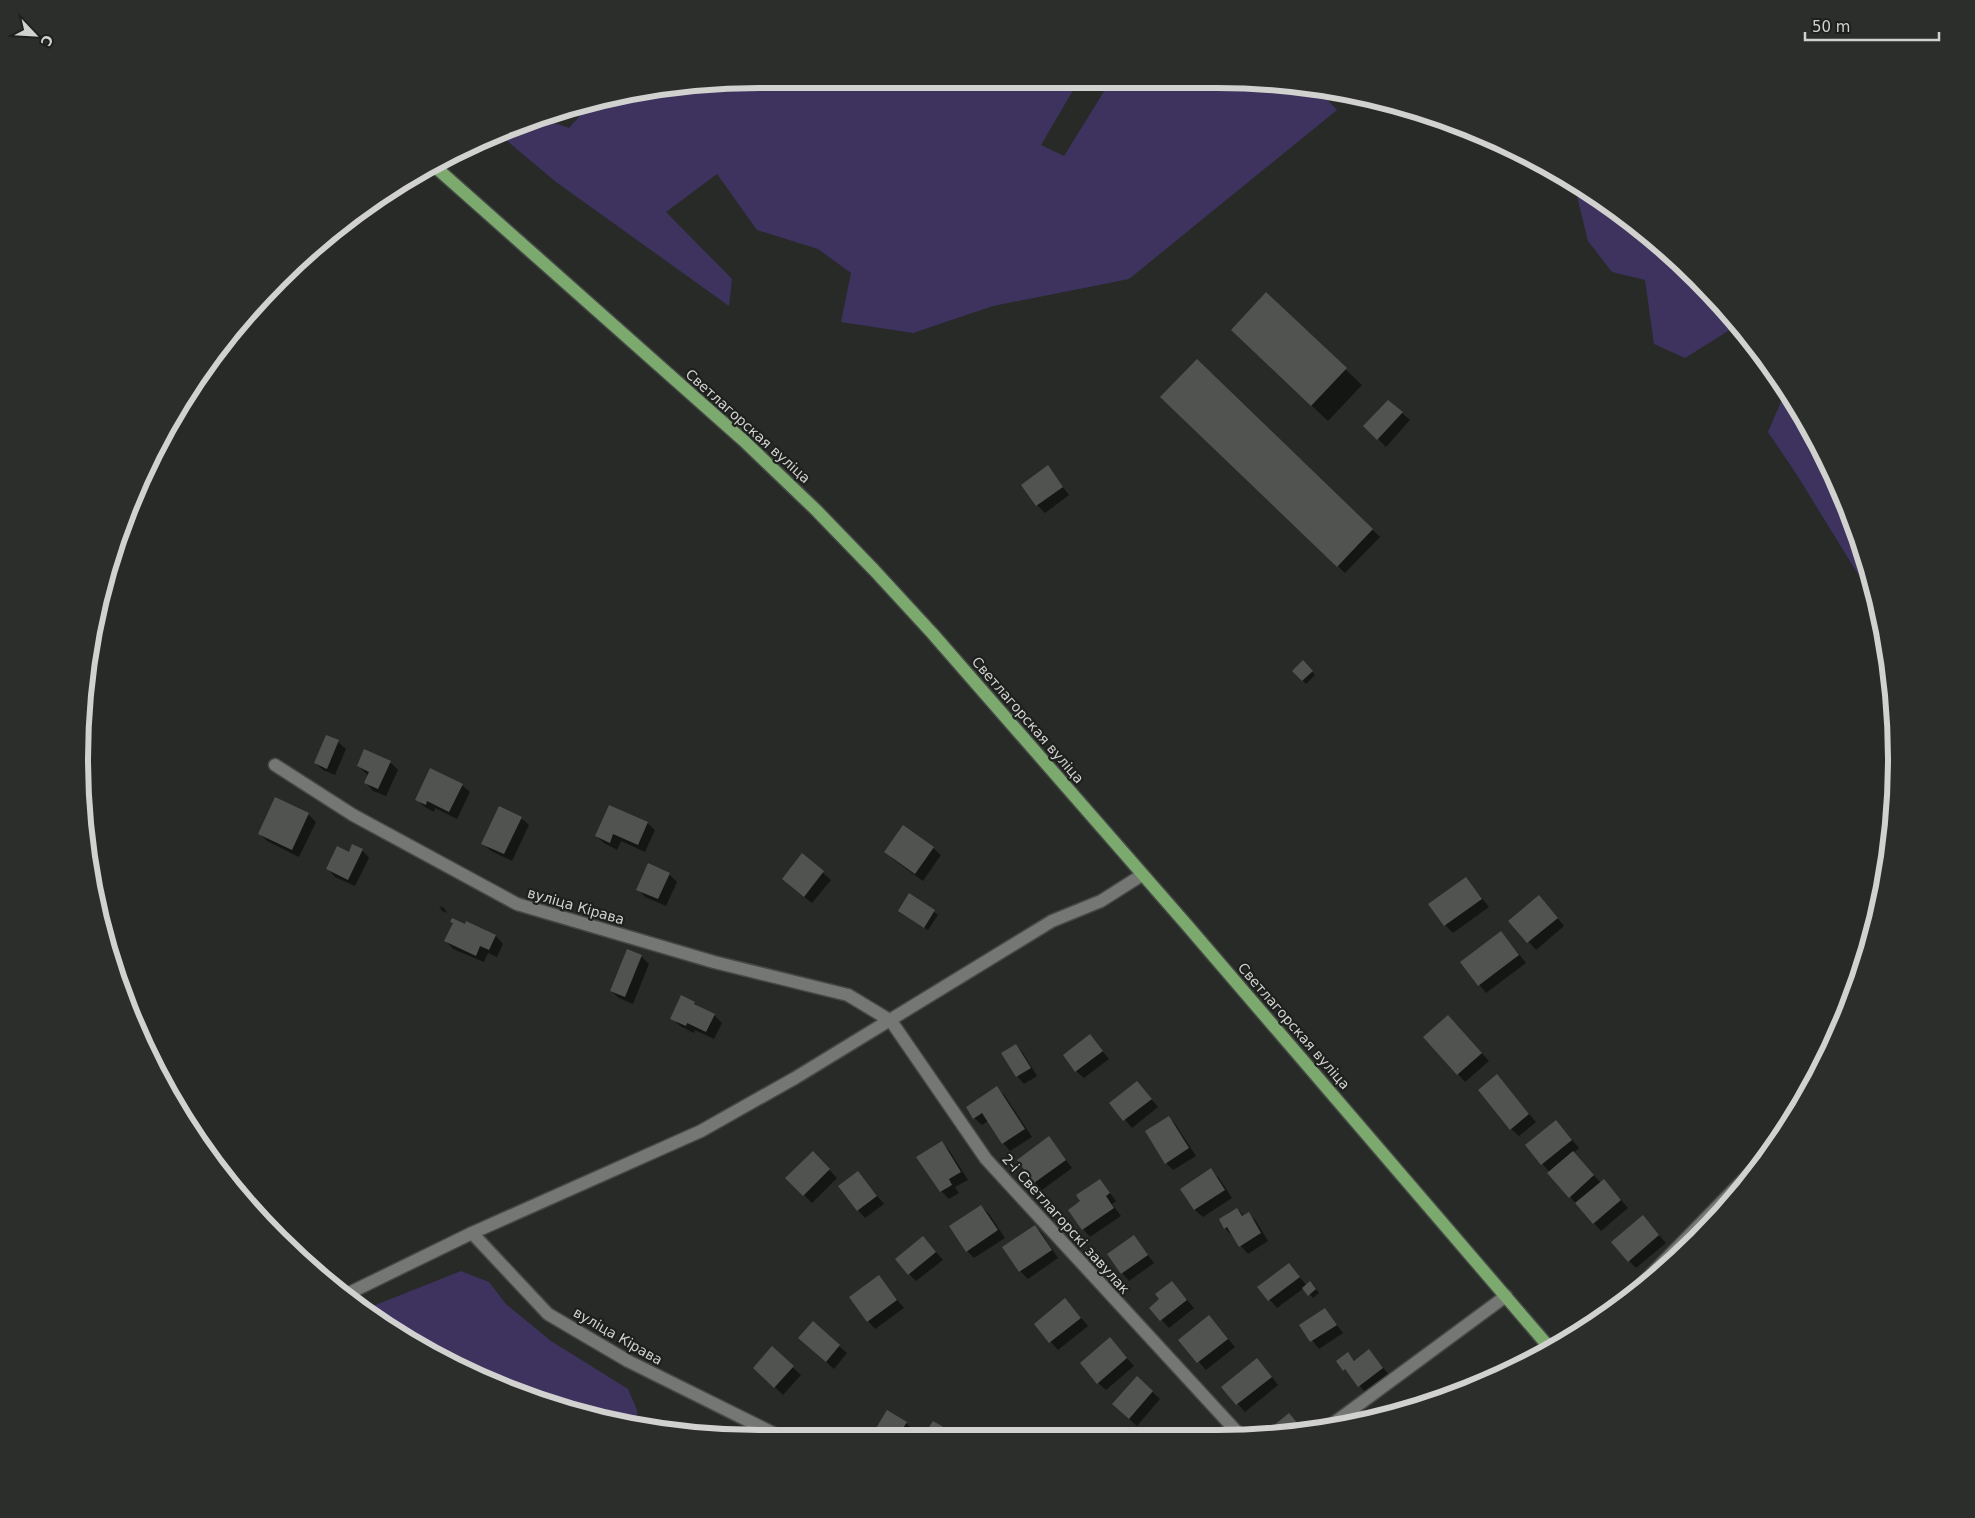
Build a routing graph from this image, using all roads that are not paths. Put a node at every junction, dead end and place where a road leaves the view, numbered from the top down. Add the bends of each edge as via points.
1 (438, 169) edge
2 (275, 765) dead end
3 (1142, 875) junction
4 (891, 1021) junction
5 (1698, 1226) edge
6 (472, 1233) junction
7 (1688, 1237) edge
8 (350, 1292) edge
9 (1506, 1296) junction
10 (1546, 1344) edge
11 (1339, 1419) edge
12 (767, 1430) edge
13 (1234, 1430) edge

1 - 3 main road, Светлагорская вуліца via 744,441 816,510 932,633
2 - 4 street, вуліца Кірава via 353,815 517,904 714,962 848,996
3 - 4 street via 1101,901 1052,921
3 - 9 main road, Светлагорская вуліца
4 - 6 street via 701,1131
4 - 13 street, 2-і Светлагорскі завулак via 986,1159
5 - 7 street
6 - 8 street
6 - 12 street, вуліца Кірава via 548,1314 628,1361
9 - 10 main road, Светлагорская вуліца
9 - 11 street

